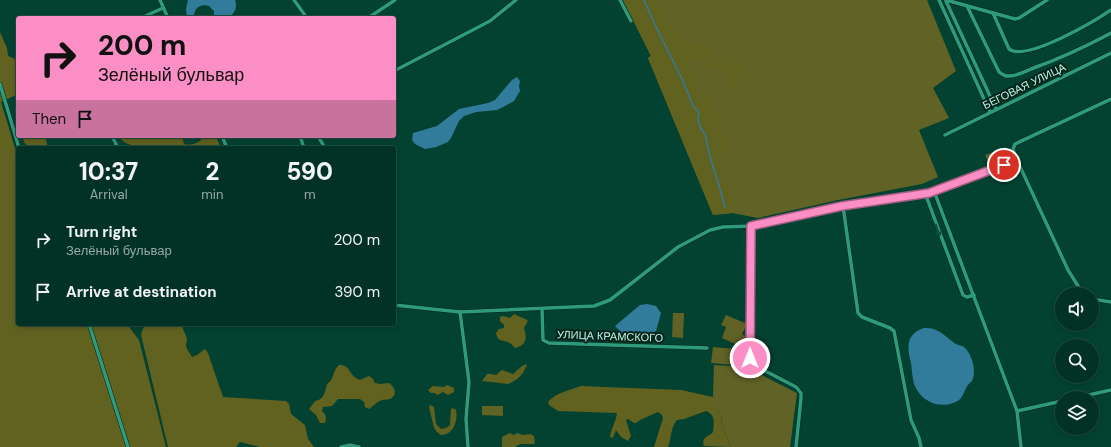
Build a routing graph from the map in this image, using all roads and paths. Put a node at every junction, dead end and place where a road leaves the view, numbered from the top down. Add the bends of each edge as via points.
1 (160, 0) edge
2 (294, 0) edge
3 (395, 0) edge
4 (516, 0) edge
5 (620, 0) edge
6 (939, 0) edge
7 (945, 0) edge
8 (1047, 0) edge
9 (967, 6) junction
10 (163, 8) junction
11 (1111, 10) edge
12 (993, 13) junction
13 (145, 16) edge
14 (167, 16) edge
15 (306, 16) edge
16 (371, 16) edge
17 (631, 21) dead end
18 (1111, 33) edge
19 (1111, 53) edge
20 (396, 70) edge
21 (0, 84) edge
22 (1111, 99) edge
23 (996, 110) junction
24 (990, 112) junction
25 (945, 135) dead end
26 (16, 138) edge
27 (1017, 160) junction
28 (934, 191) junction
29 (925, 193) junction
30 (842, 206) junction
31 (751, 226) junction
32 (1079, 287) edge
33 (974, 295) junction
34 (1099, 300) edge
35 (1111, 302) edge
36 (396, 305) edge
37 (542, 309) junction
38 (460, 312) junction
39 (89, 326) edge
40 (707, 348) dead end
41 (1111, 390) edge
42 (1099, 393) edge
43 (1055, 403) edge
44 (1017, 411) junction
45 (128, 447) edge
46 (341, 447) edge
47 (359, 447) edge
48 (468, 447) edge
49 (796, 447) edge
50 (921, 447) edge
51 (1021, 447) edge

1 - 10 street
2 - 15 street
3 - 16 street
4 - 20 street via 490,21
5 - 17 street
6 - 24 street
7 - 9 street
7 - 23 street
8 - 12 street via 1019,18
9 - 12 street
9 - 18 street via 999,72 1008,77 1054,61
10 - 13 street
10 - 14 street
11 - 12 street via 1074,32 1019,52 1009,49
19 - 23 street, БЕГОВАЯ УЛИЦА
21 - 26 street
22 - 27 street via 1015,144 1013,149
23 - 24 street, БЕГОВАЯ УЛИЦА
24 - 25 street, БЕГОВАЯ УЛИЦА
27 - 28 street
27 - 32 street via 1068,270
28 - 29 street
28 - 33 street
29 - 30 street
29 -> 33 street via 963,295
30 - 31 street
30 - 50 street via 858,313 894,331 912,420
31 - 37 street via 719,227 690,239 600,305
31 - 49 street via 750,358 756,366 799,390 801,398
33 - 44 street
34 - 35 street
36 - 38 street
37 - 38 street
37 - 40 street, УЛИЦА КРАМСКОГО via 543,340 549,344
38 - 48 street via 469,382 466,419
39 - 45 street
41 - 42 street
43 - 44 street
44 - 51 street
46 - 47 street

